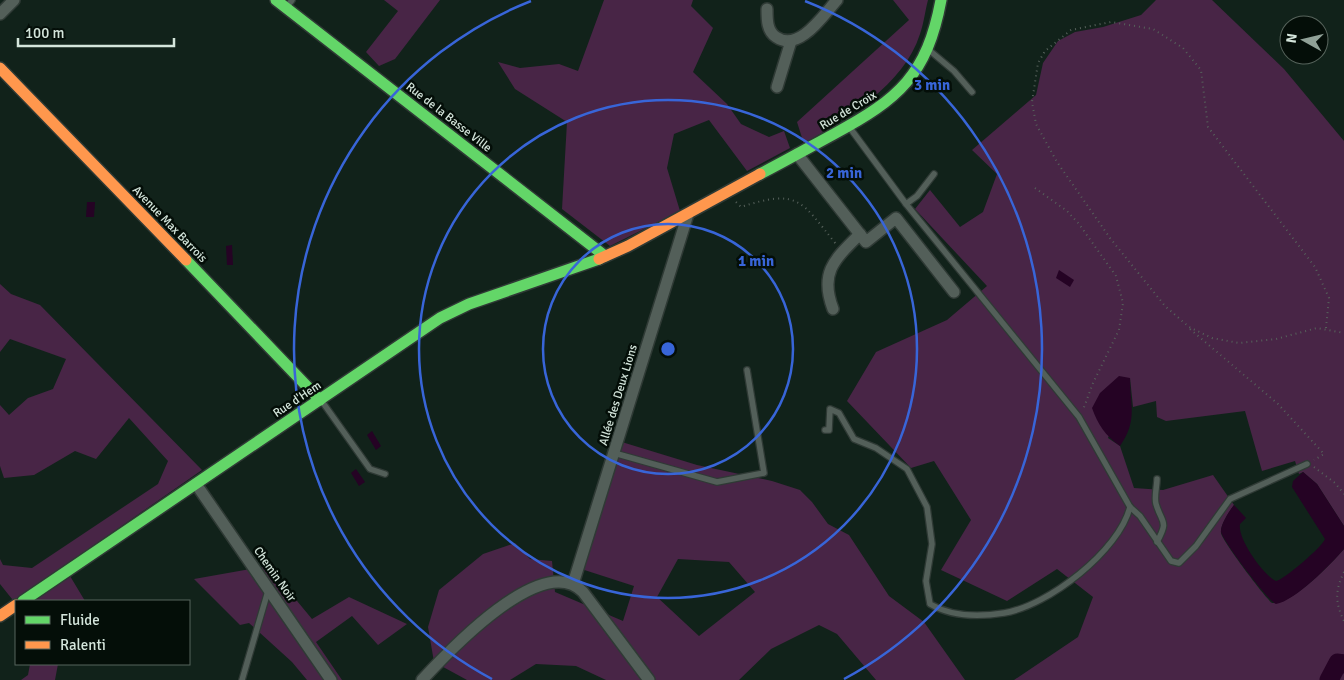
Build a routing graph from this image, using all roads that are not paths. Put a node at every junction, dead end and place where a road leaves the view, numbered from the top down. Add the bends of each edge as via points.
1 (14, 0) edge
2 (276, 0) edge
3 (837, 0) edge
4 (941, 0) edge
5 (289, 4) edge
6 (766, 9) dead end
7 (0, 14) edge
8 (791, 41) junction
9 (928, 50) junction
10 (0, 68) edge
11 (777, 87) dead end
12 (972, 92) dead end
13 (849, 127) junction
14 (797, 154) junction
15 (934, 174) dead end
16 (906, 204) junction
17 (688, 214) junction
18 (860, 234) junction
19 (605, 256) junction
20 (954, 292) dead end
21 (833, 309) dead end
22 (746, 370) dead end
23 (320, 400) junction
24 (825, 430) dead end
25 (614, 453) junction
26 (1307, 464) road end
27 (385, 474) dead end
28 (1157, 479) dead end
29 (196, 484) junction
30 (1130, 507) junction
31 (1157, 542) junction
32 (573, 584) junction
33 (269, 588) junction
34 (23, 600) edge
35 (15, 606) edge
36 (0, 616) edge
37 (243, 678) edge
38 (237, 680) edge
39 (331, 680) edge
40 (422, 680) edge
41 (648, 680) edge

1 - 7 street
2 - 5 main road, Rue de la Basse Ville
3 - 8 street via 806,32
4 - 9 main road, Rue de Croix
5 - 19 main road, Rue de la Basse Ville
6 - 8 street via 767,24 772,34 780,40
8 - 11 street
9 - 12 lane via 954,71
9 - 13 main road, Rue de Croix via 913,75 894,96
10 - 23 main road, Avenue Max Barrois
13 - 14 main road, Rue de Croix
13 - 16 lane
14 - 17 main road, Rue de Croix
14 - 18 street
15 - 16 lane via 917,196
16 - 30 lane via 1080,417
17 - 19 main road, Rue de Croix
17 - 25 street, Allée des Deux Lions
18 - 20 street via 866,242 896,218
18 - 21 street via 832,264 828,290
19 - 23 main road, Rue d'Hem via 454,310
22 - 25 lane via 764,473 717,482
23 - 27 lane via 370,469
23 - 29 main road, Rue d'Hem
24 - 30 lane via 830,430 830,409 839,413 854,439 876,448 907,469 927,507 932,544 926,581 930,604 945,612 968,615 1006,613 1037,600 1069,581 1095,560 1114,538
25 - 32 street, Allée des Deux Lions
26 - 31 lane via 1230,499 1196,546 1178,563 1171,561
28 - 31 lane via 1156,503 1164,528
29 - 33 street, Chemin Noir
29 - 34 main road, Rue d'Hem
30 - 31 lane
32 - 40 street via 560,581 547,584 505,604
32 - 41 street via 588,598
33 - 37 lane
33 - 39 street, Chemin Noir
35 - 36 main road
37 - 38 lane

